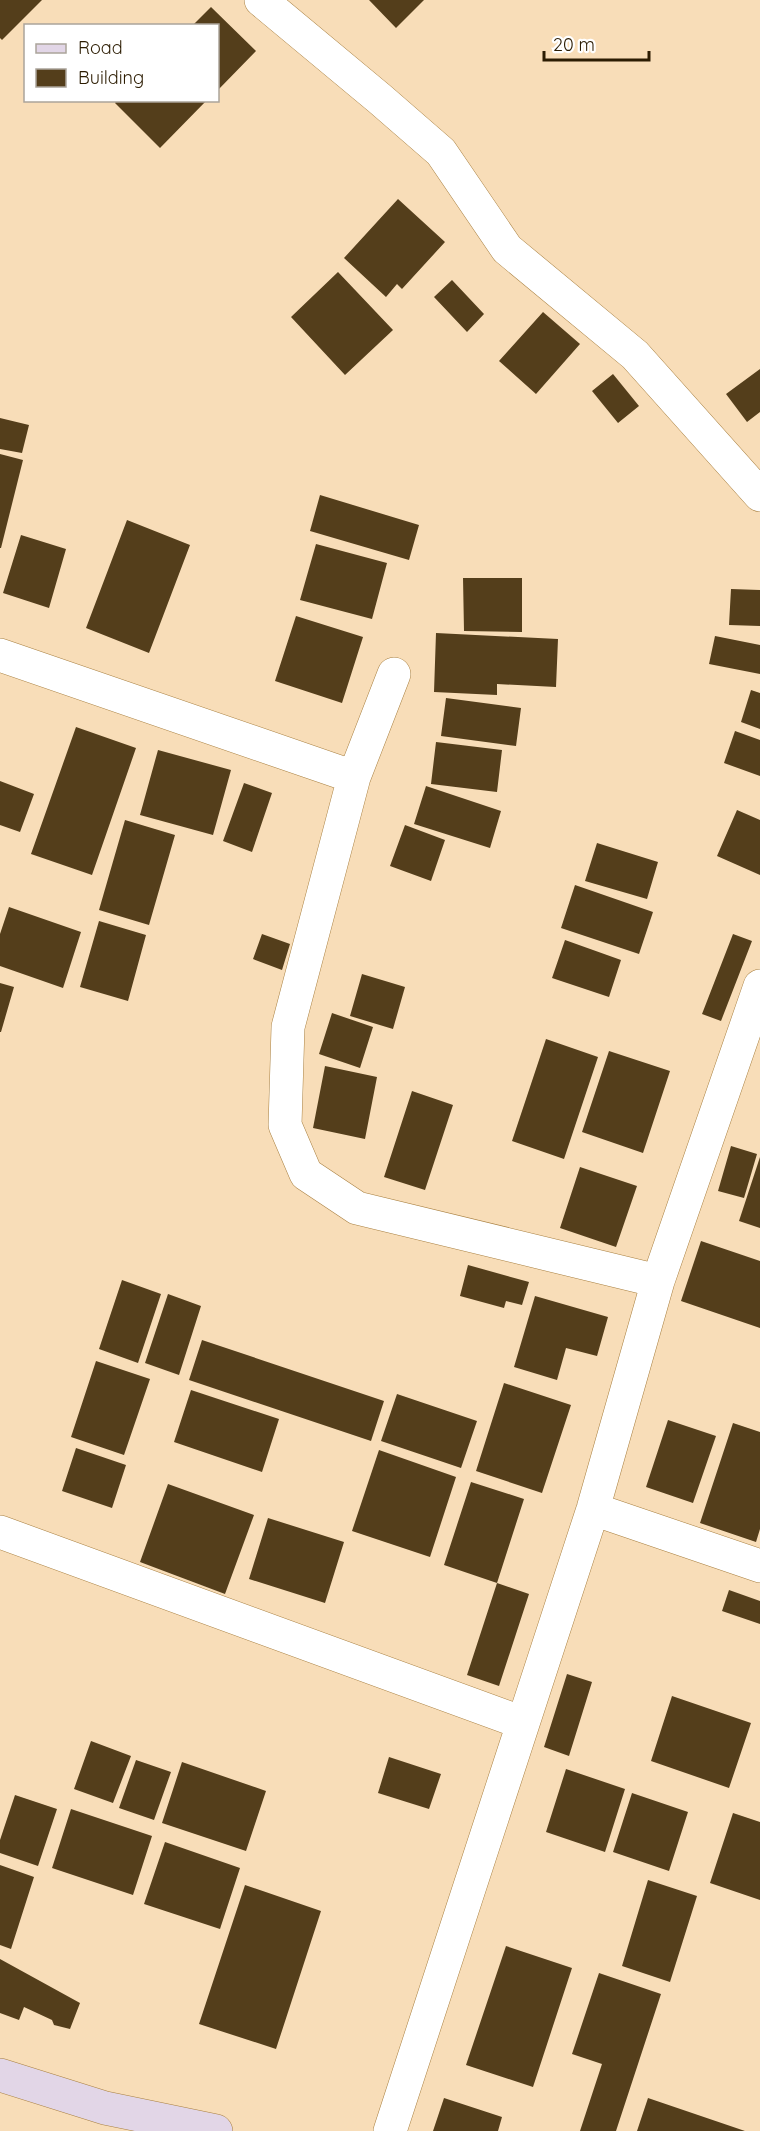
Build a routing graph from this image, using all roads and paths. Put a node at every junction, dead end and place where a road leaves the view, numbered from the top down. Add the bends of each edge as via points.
1 (261, 0) edge
2 (760, 495) edge
3 (0, 655) edge
4 (394, 674) dead end
5 (354, 777) junction
6 (760, 986) edge
7 (658, 1281) junction
8 (593, 1509) junction
9 (0, 1532) edge
10 (760, 1566) edge
11 (523, 1723) junction
12 (0, 2074) edge
13 (216, 2131) edge
14 (390, 2131) edge

1 - 2 street via 441,152 507,249 635,355
3 - 5 street
4 - 5 street
5 - 7 street via 288,1027 285,1125 306,1174 357,1208
6 - 7 street
7 - 8 street
8 - 10 street
8 - 11 street
9 - 11 street
11 - 14 street
12 - 13 street via 105,2108

